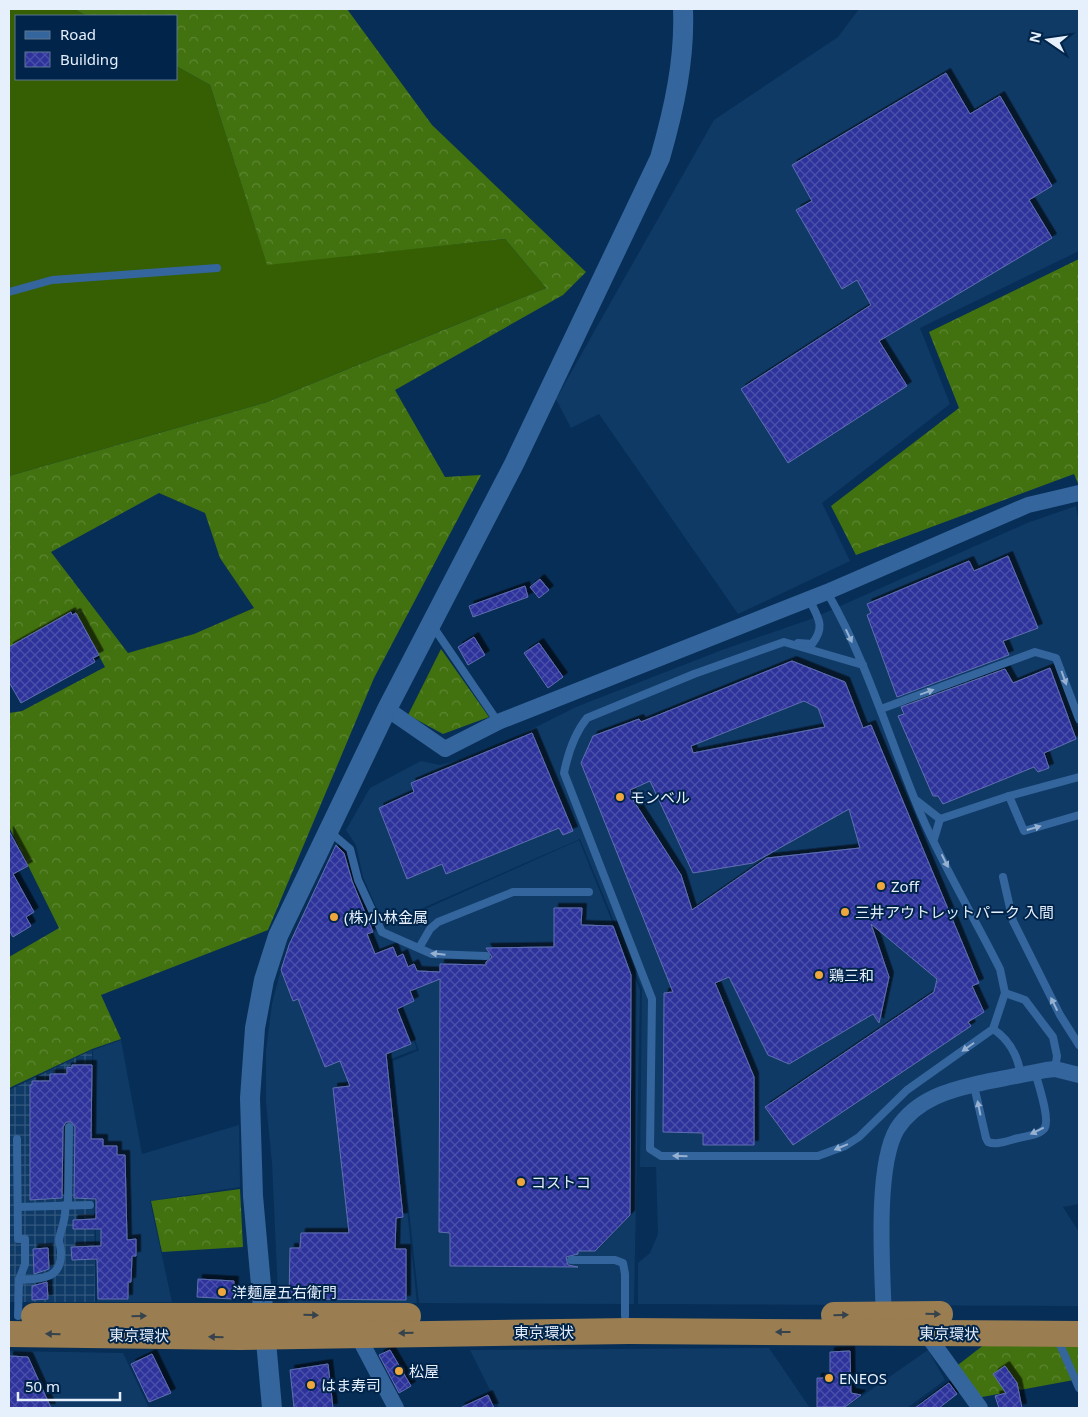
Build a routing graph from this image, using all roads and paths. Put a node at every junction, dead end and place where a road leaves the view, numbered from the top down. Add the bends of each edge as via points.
1 (683, 9) edge
2 (217, 268) dead end
3 (9, 292) edge
4 (1079, 493) edge
5 (827, 592) junction
6 (809, 599) junction
7 (432, 625) junction
8 (784, 642) junction
9 (863, 665) junction
10 (387, 709) junction
11 (881, 709) junction
12 (1079, 719) edge
13 (498, 722) junction
14 (1079, 777) edge
15 (1009, 796) junction
16 (916, 800) junction
17 (1079, 815) edge
18 (940, 819) junction
19 (330, 832) junction
20 (934, 839) junction
21 (1003, 877) dead end
22 (589, 892) dead end
23 (419, 948) junction
24 (486, 956) dead end
25 (1004, 993) junction
26 (993, 1029) junction
27 (1079, 1045) edge
28 (1055, 1069) junction
29 (1028, 1074) junction
30 (1079, 1075) edge
31 (974, 1086) junction
32 (69, 1127) dead end
33 (17, 1139) dead end
34 (90, 1204) dead end
35 (67, 1206) junction
36 (18, 1208) junction
37 (9, 1239) edge
38 (18, 1239) junction
39 (571, 1260) dead end
40 (19, 1280) junction
41 (625, 1316) junction
42 (1079, 1316) edge
43 (12, 1322) edge
44 (884, 1323) junction
45 (264, 1326) junction
46 (925, 1332) junction
47 (357, 1334) junction
48 (1067, 1334) edge
49 (1079, 1388) edge
50 (973, 1406) edge
51 (272, 1408) edge
52 (396, 1408) edge

1 - 7 street via 681,67 660,158 518,455
2 - 3 lane via 52,280
4 - 5 street via 1028,505
5 - 6 street
5 -> 9 lane
6 - 8 lane via 820,624 820,633 812,644
6 - 13 street
7 - 10 street
7 - 13 lane
8 - 9 lane
26 -> 8 lane via 907,1090 859,1137 818,1156 661,1156 650,1149 652,999 564,773 569,749 580,726 588,718 694,674
9 - 11 lane
10 - 13 street via 445,749
10 - 19 street
11 -> 12 lane via 1035,652 1056,658
11 - 16 lane
14 - 15 lane
15 -> 17 lane via 1024,830
15 - 18 lane
16 - 18 lane
16 - 20 lane
18 - 20 lane
19 - 23 lane via 350,849 358,880 382,932
19 - 45 street via 278,936 264,980 255,1028 250,1098 253,1196
20 -> 25 lane via 1000,970
27 -> 21 lane via 1060,1015 1013,921
22 - 23 lane via 513,892 438,922
24 -> 23 lane via 432,954
25 - 26 lane
25 - 28 lane via 1025,1000 1052,1037 1057,1056
26 - 29 lane via 1003,1035
28 - 29 street
28 - 30 street
29 - 31 street
29 -> 31 lane via 1045,1112 1044,1128 1039,1133 996,1143 988,1142 986,1138
31 - 44 street via 924,1103 896,1130 886,1170 884,1197
32 - 35 lane
33 - 36 lane
34 - 35 lane
35 - 36 lane
35 - 40 lane via 59,1242 61,1252 54,1273 46,1279
36 - 38 lane
37 - 38 lane
38 - 40 lane via 25,1239 26,1264
39 - 41 lane via 615,1260 623,1263
40 - 43 lane
41 -> 44 highway, 東京環状
45 -> 41 highway, 東京環状
44 -> 42 highway, 東京環状
43 - 45 highway, 東京環状
44 - 46 highway, 東京環状
44 -> 47 highway, 東京環状
45 - 47 highway, 東京環状
45 - 51 street
46 - 48 highway, 東京環状
46 - 50 street
47 - 52 street
48 - 49 lane

